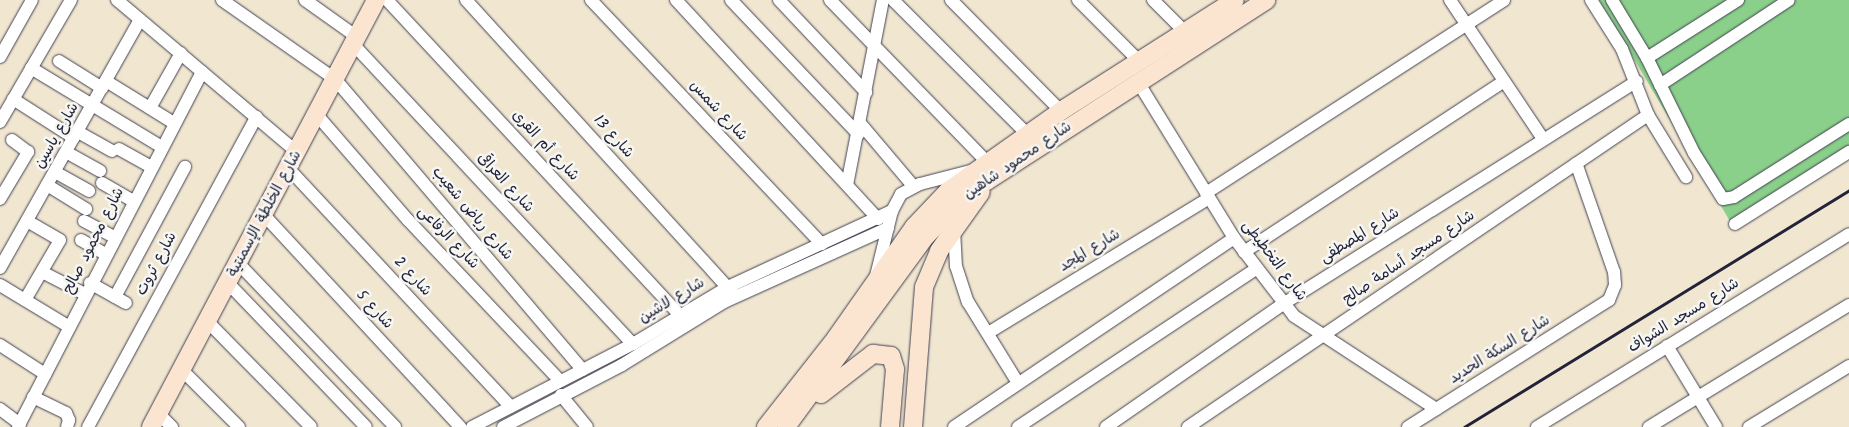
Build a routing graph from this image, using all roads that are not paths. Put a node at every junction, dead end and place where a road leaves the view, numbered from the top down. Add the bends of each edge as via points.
1 (32, 0) edge
2 (71, 0) edge
3 (117, 0) edge
4 (222, 0) edge
5 (304, 0) edge
6 (376, 0) edge
7 (387, 0) edge
8 (466, 0) edge
9 (591, 0) edge
10 (676, 0) edge
11 (730, 0) edge
12 (779, 0) edge
13 (830, 0) edge
14 (883, 0) edge
15 (893, 0) edge
16 (951, 0) edge
17 (1078, 0) edge
18 (1153, 0) edge
19 (1267, 0) edge
20 (1450, 0) edge
21 (1504, 0) edge
22 (1591, 0) edge
23 (1612, 0) edge
24 (1738, 0) edge
25 (1789, 0) edge
26 (1225, 2) edge
27 (140, 20) junction
28 (1466, 24) junction
29 (1191, 38) junction
30 (355, 40) junction
31 (875, 46) junction
32 (181, 53) junction
33 (0, 57) edge
34 (1647, 58) junction
35 (59, 60) dead end
36 (1140, 62) junction
37 (31, 68) junction
38 (202, 72) junction
39 (335, 79) junction
40 (1504, 81) junction
41 (1637, 81) junction
42 (1138, 82) junction
43 (104, 85) junction
44 (1660, 85) junction
45 (866, 92) junction
46 (13, 98) junction
47 (93, 105) junction
48 (150, 108) junction
49 (1061, 111) junction
50 (316, 115) junction
51 (1648, 115) junction
52 (256, 117) junction
53 (0, 122) edge
54 (174, 123) junction
55 (1849, 124) edge
56 (859, 128) junction
57 (1027, 134) junction
58 (76, 135) junction
59 (1543, 139) junction
60 (12, 140) dead end
61 (162, 147) junction
62 (66, 152) junction
63 (1849, 152) edge
64 (298, 153) junction
65 (1576, 163) junction
66 (151, 167) junction
67 (185, 167) dead end
68 (986, 168) junction
69 (289, 169) junction
70 (55, 172) junction
71 (1686, 177) dead end
72 (847, 185) junction
73 (47, 186) junction
74 (913, 186) junction
75 (89, 191) dead end
76 (1, 193) edge
77 (1208, 195) junction
78 (133, 201) junction
79 (892, 211) junction
80 (264, 216) junction
81 (878, 219) junction
82 (26, 221) junction
83 (1735, 224) dead end
84 (888, 228) junction
85 (954, 229) junction
86 (864, 233) junction
87 (1849, 234) edge
88 (114, 236) junction
89 (1234, 238) junction
90 (81, 240) dead end
91 (822, 244) junction
92 (1244, 252) junction
93 (105, 254) junction
94 (238, 263) junction
95 (0, 268) edge
96 (1256, 269) junction
97 (42, 272) junction
98 (228, 283) junction
99 (0, 285) edge
100 (873, 286) junction
101 (87, 288) junction
102 (732, 292) junction
103 (25, 300) junction
104 (1284, 304) junction
105 (1849, 305) edge
106 (680, 315) junction
107 (208, 321) junction
108 (68, 326) junction
109 (988, 333) junction
110 (1322, 337) junction
111 (633, 344) junction
112 (0, 345) edge
113 (1667, 346) junction
114 (1849, 366) edge
115 (603, 367) junction
116 (182, 369) junction
117 (583, 370) junction
118 (45, 374) junction
119 (560, 381) junction
120 (1018, 383) junction
121 (562, 395) junction
122 (33, 397) junction
123 (1698, 398) junction
124 (511, 407) junction
125 (0, 409) edge
126 (1436, 409) junction
127 (799, 411) junction
128 (154, 420) edge
129 (19, 426) edge
130 (67, 427) edge
131 (88, 427) edge
132 (172, 427) edge
133 (239, 427) edge
134 (311, 427) edge
135 (366, 427) edge
136 (395, 427) edge
137 (460, 427) edge
138 (472, 427) edge
139 (503, 427) edge
140 (587, 427) edge
141 (766, 427) edge
142 (786, 427) edge
143 (890, 427) edge
144 (913, 427) edge
145 (954, 427) edge
146 (1018, 427) edge
147 (1106, 427) edge
148 (1188, 427) edge
149 (1408, 427) edge
150 (1537, 427) edge
151 (1649, 427) edge
152 (1716, 427) edge
153 (1749, 427) edge

1 - 33 street
2 - 37 street
3 - 27 street
4 - 39 street, شارع رياض شعيب
5 - 30 street, شارع العراقى
6 - 30 main road, شارع الخلطة الإسمنتية
7 - 106 street, شارع أم القرى
8 - 102 street, شارع 13
9 - 91 street, شارع شمس
10 - 72 street
11 - 56 street
12 - 45 street
13 - 31 street
14 - 31 street
15 - 57 street
16 - 49 street
17 - 36 street
18 - 29 street
19 - 29 main road, شارع محمود شاهين
20 - 28 street
21 - 28 street, شارع المجد
22 - 41 street via 1622,49
23 - 34 street
24 - 34 street
25 - 44 street
26 - 29 main road, شارع محمود شاهين
27 - 32 street
27 - 43 street, شارع ياسين
28 - 40 street
28 - 77 street, شارع المجد
29 - 36 main road, شارع محمود شاهين
29 - 42 main road, شارع محمود شاهين
30 - 39 main road, شارع الخلطة الإسمنتية
30 - 111 street, شارع العراقى
31 - 45 street
31 - 68 street
32 - 38 street
32 - 48 street
34 - 44 street
35 - 43 street
36 - 49 main road, شارع محمود شاهين
37 - 46 street
37 - 47 street
38 - 52 street
38 - 54 street, شارع محمود صالح
39 - 50 main road, شارع الخلطة الإسمنتية
39 - 117 street, شارع رياض شعيب
40 - 59 street
40 - 92 street
41 - 51 street
41 - 59 street, شارع المصطفى
42 - 68 main road, شارع محمود شاهين
42 - 77 street, شارع التخطيطى
43 - 47 street, شارع ياسين
43 - 48 street
44 - 55 street via 1694,153 1720,195 1727,200
45 - 56 street
46 - 53 street
46 - 58 street
47 - 58 street, شارع ياسين
47 - 61 street
48 - 54 street
49 - 57 main road, شارع محمود شاهين
50 - 64 main road, شارع الخلطة الإسمنتية
50 - 119 street, شارع الرفاعى via 408,220
51 - 65 street, شارع مسجد أسامة صالح
51 - 71 street
52 - 64 street
52 - 131 street, شارع ثروت
54 - 61 street, شارع محمود صالح
56 - 72 street
56 - 74 street
57 - 68 main road, شارع محمود شاهين
58 - 62 street, شارع ياسين
58 - 66 street
59 - 104 street, شارع المصطفى
60 - 76 street via 28,152
61 - 66 street, شارع محمود صالح
62 - 70 street, شارع ياسين
62 - 78 street
63 - 83 street
64 - 69 main road, شارع الخلطة الإسمنتية
65 - 110 street, شارع مسجد أسامة صالح
65 - 126 street, شارع السكة الحديد via 1614,272 1615,285 1609,300
66 - 78 street, شارع محمود صالح
67 - 101 street via 121,300
68 - 74 street
68 - 85 main road
68 - 100 main road, شارع محمود شاهين via 930,208
68 - 127 main road, شارع محمود شاهين via 926,236
69 - 80 main road, شارع الخلطة الإسمنتية
69 - 124 street, شارع 2
70 - 73 street, شارع ياسين
70 - 75 street
72 - 81 street
73 - 82 street, شارع ياسين
73 - 88 street
74 - 79 street via 896,200
77 - 89 street, شارع التخطيطى
77 - 109 street, شارع المجد
78 - 88 street, شارع محمود صالح
79 - 81 street, شارع لاشين
79 - 84 street
80 - 94 main road, شارع الخلطة الإسمنتية
80 - 137 street, شارع 5
81 - 86 street, شارع لاشين
82 - 95 street, شارع ياسين
82 - 97 street via 60,240
84 - 86 street, شارع لاشين
84 - 100 street
85 - 109 street via 961,284
85 - 144 main road via 939,251 924,287
86 - 91 street, شارع لاشين
86 - 102 street, شارع لاشين
87 - 113 street, شارع مسجد الشواف
88 - 93 street, شارع محمود صالح
89 - 92 street, شارع التخطيطى
89 - 120 street
90 - 93 street
91 - 102 street, شارع لاشين
92 - 96 street, شارع التخطيطى
93 - 101 street, شارع محمود صالح
94 - 98 main road, شارع الخلطة الإسمنتية
94 - 136 street
96 - 104 street, شارع التخطيطى
96 - 146 street
97 - 101 street
97 - 103 street
98 - 107 main road, شارع الخلطة الإسمنتية
98 - 135 street
99 - 103 street
100 - 141 main road, شارع محمود شاهين
101 - 108 street, شارع محمود صالح
102 - 106 street, شارع لاشين
102 - 115 street, شارع لاشين
103 - 108 street
104 - 110 street, شارع التخطيطى
104 - 147 street, شارع المصطفى
105 - 123 street
106 - 111 street, شارع لاشين
107 - 116 main road, شارع الخلطة الإسمنتية
107 - 134 street
108 - 118 street, شارع محمود صالح
109 - 120 street
110 - 126 street, شارع التخطيطى
110 - 148 street, شارع مسجد أسامة صالح
111 - 115 street, شارع لاشين
112 - 118 street
113 - 123 street
113 - 150 street, شارع مسجد الشواف
114 - 153 street
115 - 117 street, شارع لاشين
115 - 121 street, شارع لاشين
116 - 128 main road, شارع الخلطة الإسمنتية
116 - 133 street
117 - 119 street, شارع لاشين
118 - 122 street, شارع محمود صالح
119 - 124 street, شارع لاشين
120 - 145 street
121 - 139 street, شارع لاشين
121 - 140 street
122 - 129 street, شارع محمود صالح
122 - 130 street via 66,413 70,420
123 - 151 street
123 - 152 street
124 - 138 street, شارع لاشين
125 - 129 street
126 - 149 street, شارع السكة الحديد
127 - 142 main road, شارع محمود شاهين
127 - 143 main road via 857,364 873,354 883,353 890,356 895,369
128 - 132 street

